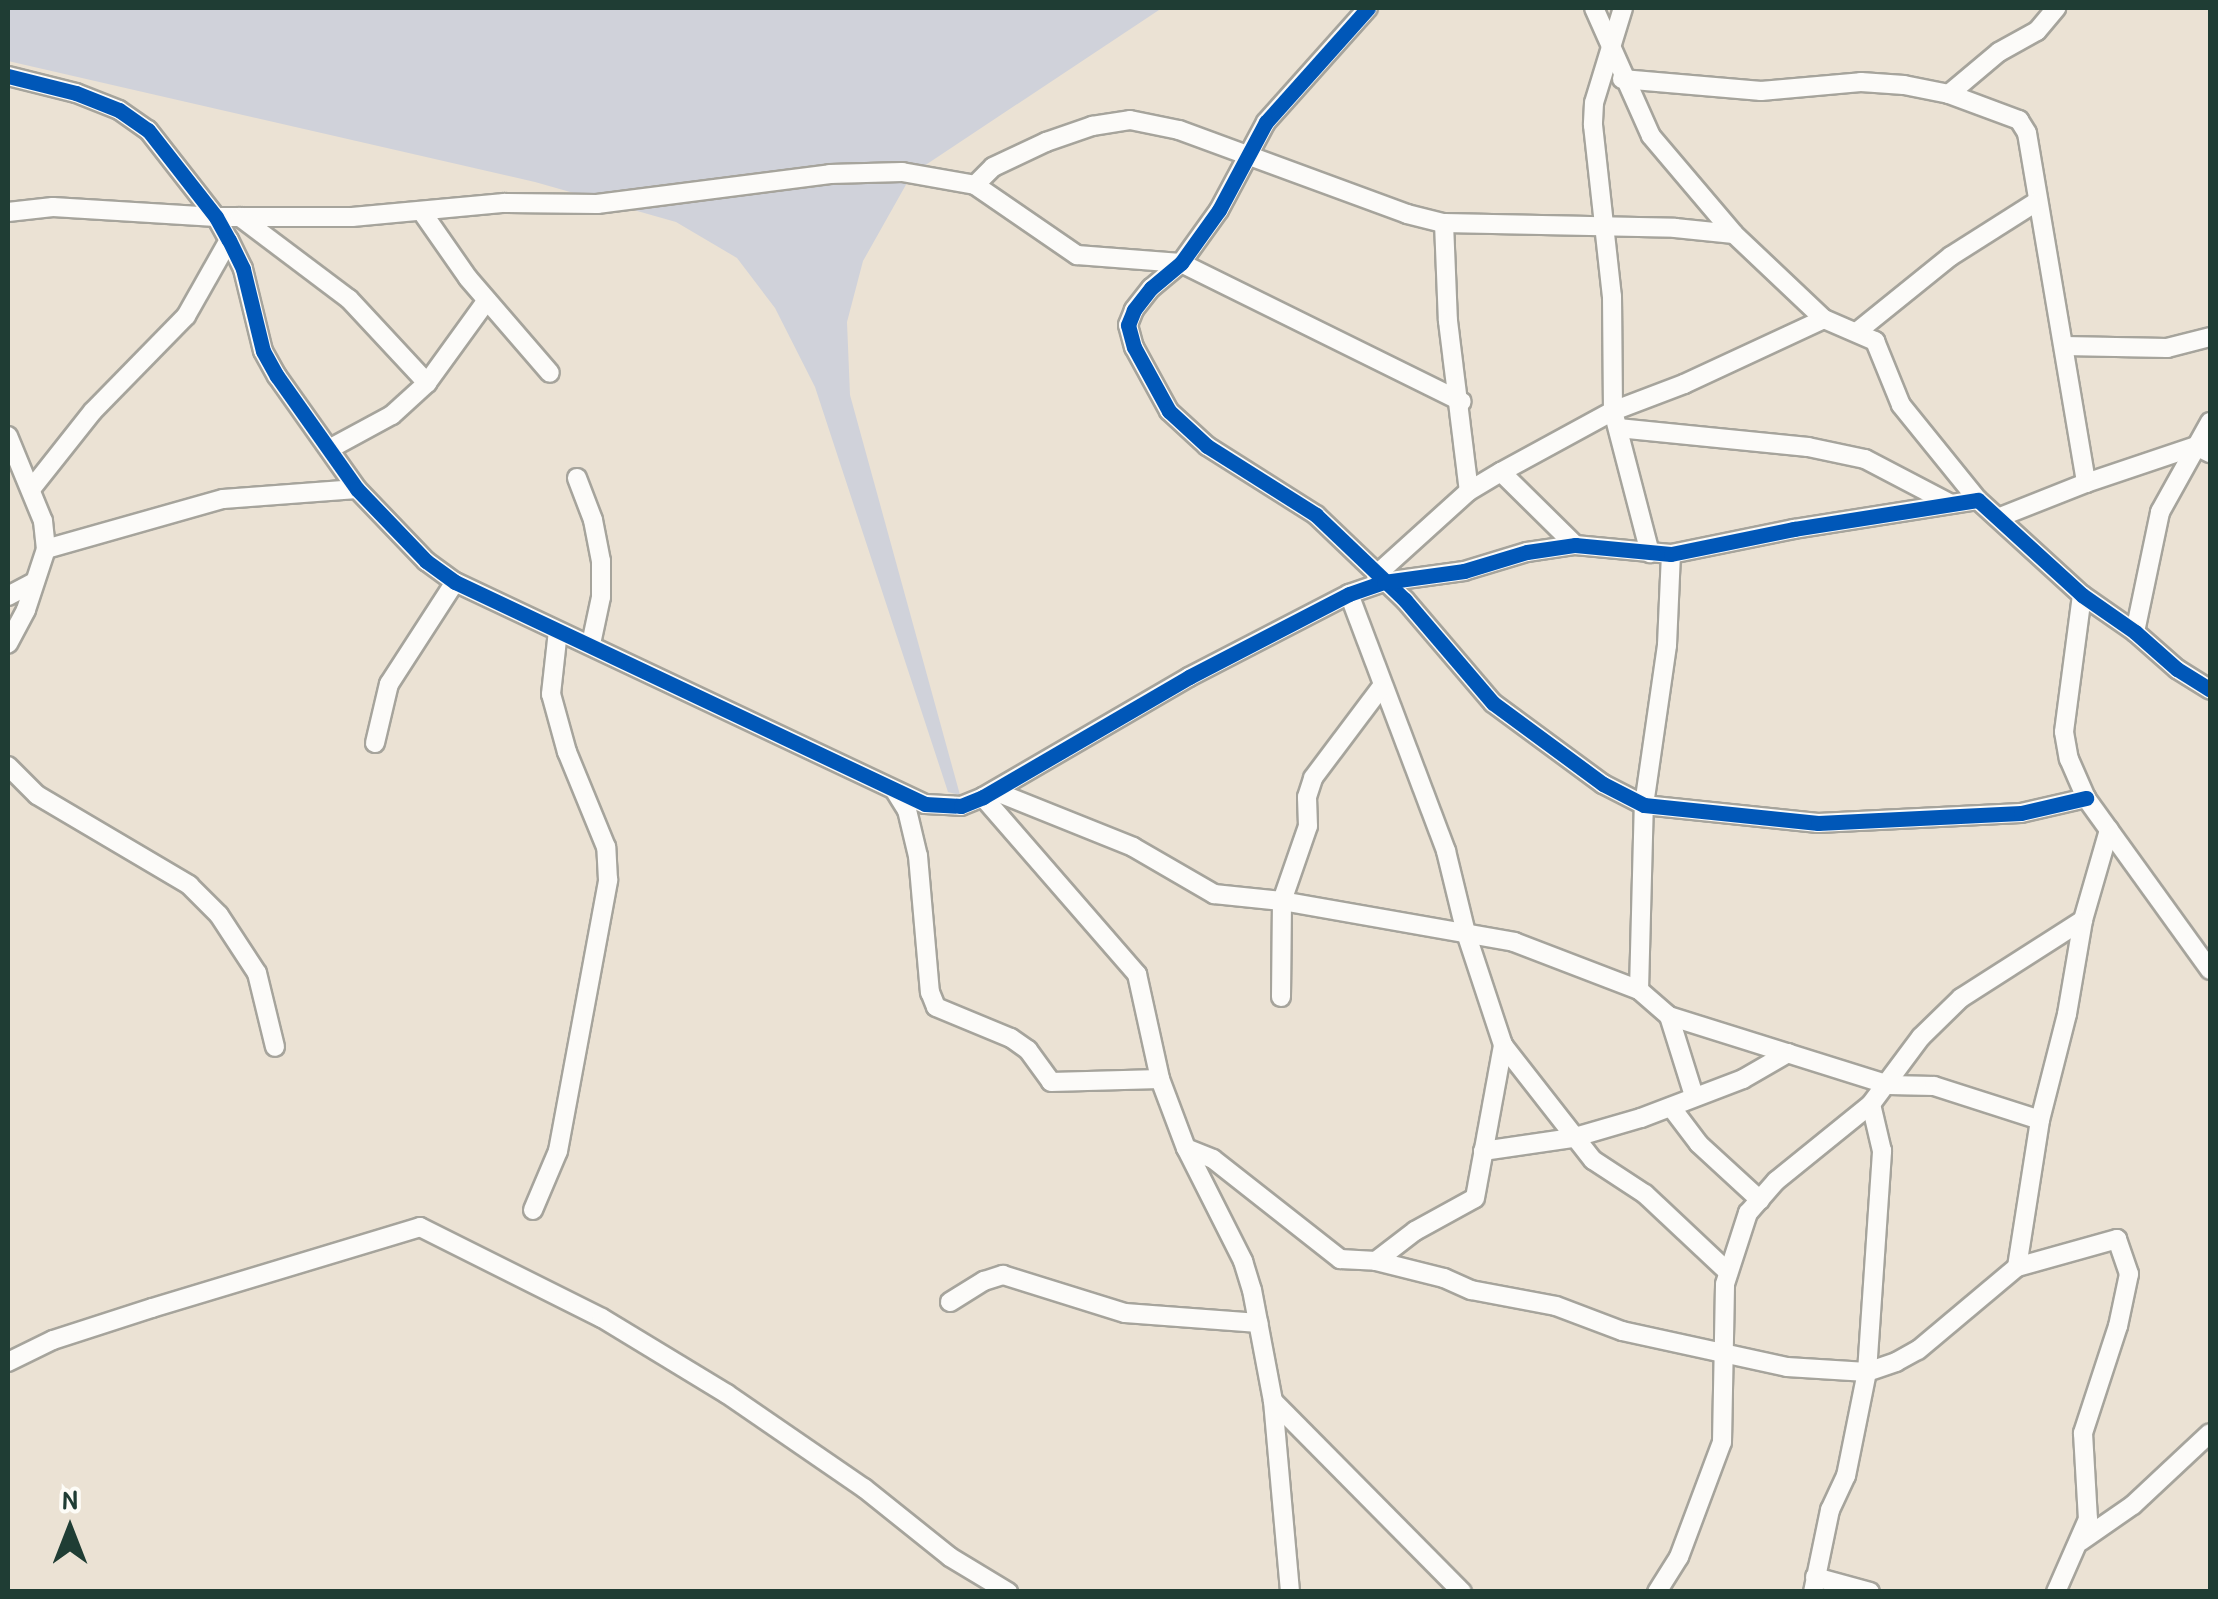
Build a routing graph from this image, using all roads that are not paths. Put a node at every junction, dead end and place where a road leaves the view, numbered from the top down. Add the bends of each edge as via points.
1 (1368, 8) edge
2 (1594, 8) edge
3 (1623, 8) edge
4 (2056, 8) edge
5 (1612, 49) junction
6 (8, 76) edge
7 (1622, 79) junction
8 (1949, 94) junction
9 (1244, 155) junction
10 (975, 185) junction
11 (2036, 202) junction
12 (8, 212) edge
13 (422, 212) junction
14 (216, 217) junction
15 (240, 217) junction
16 (1444, 222) junction
17 (1606, 227) junction
18 (1734, 234) junction
19 (229, 240) junction
20 (1181, 263) junction
21 (487, 300) junction
22 (1824, 319) junction
23 (1858, 332) junction
24 (2210, 337) edge
25 (2064, 346) junction
26 (550, 373) dead end
27 (427, 383) junction
28 (1462, 402) junction
29 (1616, 419) junction
30 (2210, 422) edge
31 (8, 436) edge
32 (331, 448) junction
33 (2203, 449) edge
34 (1501, 472) junction
35 (576, 478) dead end
36 (2086, 482) junction
37 (32, 488) junction
38 (357, 488) junction
39 (1470, 491) junction
40 (1978, 500) junction
41 (1951, 504) junction
42 (2000, 518) junction
43 (1575, 545) junction
44 (46, 549) junction
45 (1650, 553) junction
46 (1671, 554) junction
47 (1380, 578) junction
48 (34, 582) junction
49 (456, 582) junction
50 (1349, 594) junction
51 (2082, 595) junction
52 (8, 596) edge
53 (558, 631) junction
54 (2135, 632) junction
55 (8, 644) edge
56 (591, 644) junction
57 (1382, 686) junction
58 (2210, 690) edge
59 (375, 743) dead end
60 (8, 766) edge
61 (895, 791) junction
62 (988, 794) junction
63 (2086, 798) junction
64 (1644, 805) junction
65 (2109, 830) junction
66 (1282, 901) junction
67 (2083, 920) junction
68 (1466, 933) junction
69 (2210, 970) edge
70 (1639, 990) junction
71 (1281, 998) dead end
72 (1668, 1016) junction
73 (1503, 1045) junction
74 (275, 1047) dead end
75 (1788, 1052) junction
76 (1160, 1079) junction
77 (1890, 1085) junction
78 (1694, 1096) junction
79 (1871, 1104) junction
80 (1671, 1107) junction
81 (2040, 1120) junction
82 (1572, 1138) junction
83 (1186, 1148) junction
84 (1483, 1151) junction
85 (1760, 1200) junction
86 (532, 1210) dead end
87 (1376, 1261) junction
88 (2017, 1267) junction
89 (1728, 1272) junction
90 (950, 1302) dead end
91 (1259, 1322) junction
92 (1724, 1353) junction
93 (8, 1362) edge
94 (1867, 1372) junction
95 (1273, 1401) junction
96 (2210, 1432) edge
97 (2081, 1542) junction
98 (1814, 1584) edge
99 (1008, 1592) edge
100 (1290, 1592) edge
101 (1462, 1592) edge
102 (1657, 1592) edge
103 (1870, 1592) edge
104 (2056, 1592) edge

1 - 9 street
2 - 5 street
3 - 5 street
4 - 8 street via 2037,31 1999,52
5 - 7 street
5 - 17 street via 1592,125
6 - 14 street via 119,110 148,130
7 - 8 street via 1761,92 1860,82
7 - 18 street via 1651,136
8 - 11 street via 2018,120 2027,133
9 - 10 street via 1130,120 1046,142 994,167
9 - 16 street
9 - 20 street via 1219,210
10 - 13 street via 902,172 830,174 597,204 504,203
10 - 20 street via 1077,255
11 - 23 street via 1951,256
11 - 25 street
12 - 14 street via 53,207
13 - 15 street
13 - 21 street
14 - 15 street
14 - 19 street
15 - 27 street via 349,299
16 - 17 street
16 - 28 street via 1448,321
17 - 18 street
17 - 29 street
18 - 22 street
19 - 32 street via 263,351
19 - 37 street via 186,316 94,411
20 - 28 street
20 - 47 street via 1151,288 1128,326 1169,410 1207,446 1316,515
21 - 26 street
21 - 27 street
22 - 23 street
22 - 29 street
23 - 40 street via 1875,341 1901,405
24 - 25 street via 2168,348
25 - 36 street
27 - 32 street via 392,415
28 - 39 street
29 - 34 street
29 - 41 street via 1865,459
29 - 45 street
30 - 33 street
31 - 37 street
32 - 38 street
33 - 36 street
33 - 54 street via 2160,512
34 - 39 street
34 - 43 street
35 - 56 street via 594,520 601,561
36 - 42 street
37 - 44 street
38 - 44 street via 223,499
38 - 49 street via 394,532
39 - 47 street
40 - 41 street
40 - 42 street
41 - 46 street
42 - 51 street
43 - 45 street
43 - 47 street via 1464,571
44 - 48 street
45 - 46 street
46 - 64 street via 1667,644
47 - 50 street
47 - 64 street via 1493,703
48 - 52 street
48 - 55 street
49 - 53 street
49 - 59 street via 388,684
50 - 57 street
50 - 62 street via 1110,720
51 - 54 street
51 - 63 street via 2064,732
53 - 56 street
53 - 86 street via 551,694 606,847 608,880 561,1136
54 - 58 street
56 - 61 street
57 - 66 street via 1313,778 1308,826
57 - 68 street via 1446,852
60 - 74 street via 37,796 190,885 219,914 257,973
61 - 62 street via 925,804 961,806
61 - 76 street via 918,856 936,1008 1010,1038 1052,1082
62 - 66 street via 1133,847 1214,894
62 - 76 street via 1137,974
63 - 64 street via 1988,816 1818,823
63 - 65 street
64 - 70 street
65 - 67 street
65 - 69 street
66 - 68 street
66 - 71 street
67 - 77 street via 1961,998 1902,1059
67 - 81 street
68 - 70 street via 1514,942
68 - 73 street
70 - 72 street
72 - 75 street
72 - 78 street
73 - 82 street
73 - 84 street
75 - 77 street
75 - 78 street via 1743,1080
76 - 83 street
77 - 79 street
77 - 81 street via 1934,1086
78 - 80 street
79 - 85 street
79 - 94 street via 1882,1151
80 - 82 street
80 - 85 street via 1699,1144
81 - 88 street
82 - 84 street
82 - 89 street via 1613,1176 1645,1194
83 - 87 street via 1213,1159 1330,1255
83 - 91 street via 1243,1261
84 - 87 street via 1475,1198
85 - 89 street via 1748,1213
87 - 92 street via 1471,1290 1556,1306 1622,1332
88 - 94 street via 1918,1350
88 - 97 street via 2111,1237 2126,1260 2123,1307 2083,1433 2089,1504
89 - 92 street
90 - 91 street via 1002,1276 1125,1313
91 - 95 street
92 - 94 street via 1787,1367
92 - 102 street via 1722,1442 1679,1557
93 - 99 street via 53,1340 420,1227 602,1318 727,1394
94 - 98 street
95 - 100 street
95 - 101 street
96 - 97 street via 2133,1506
97 - 104 street
98 - 103 street

